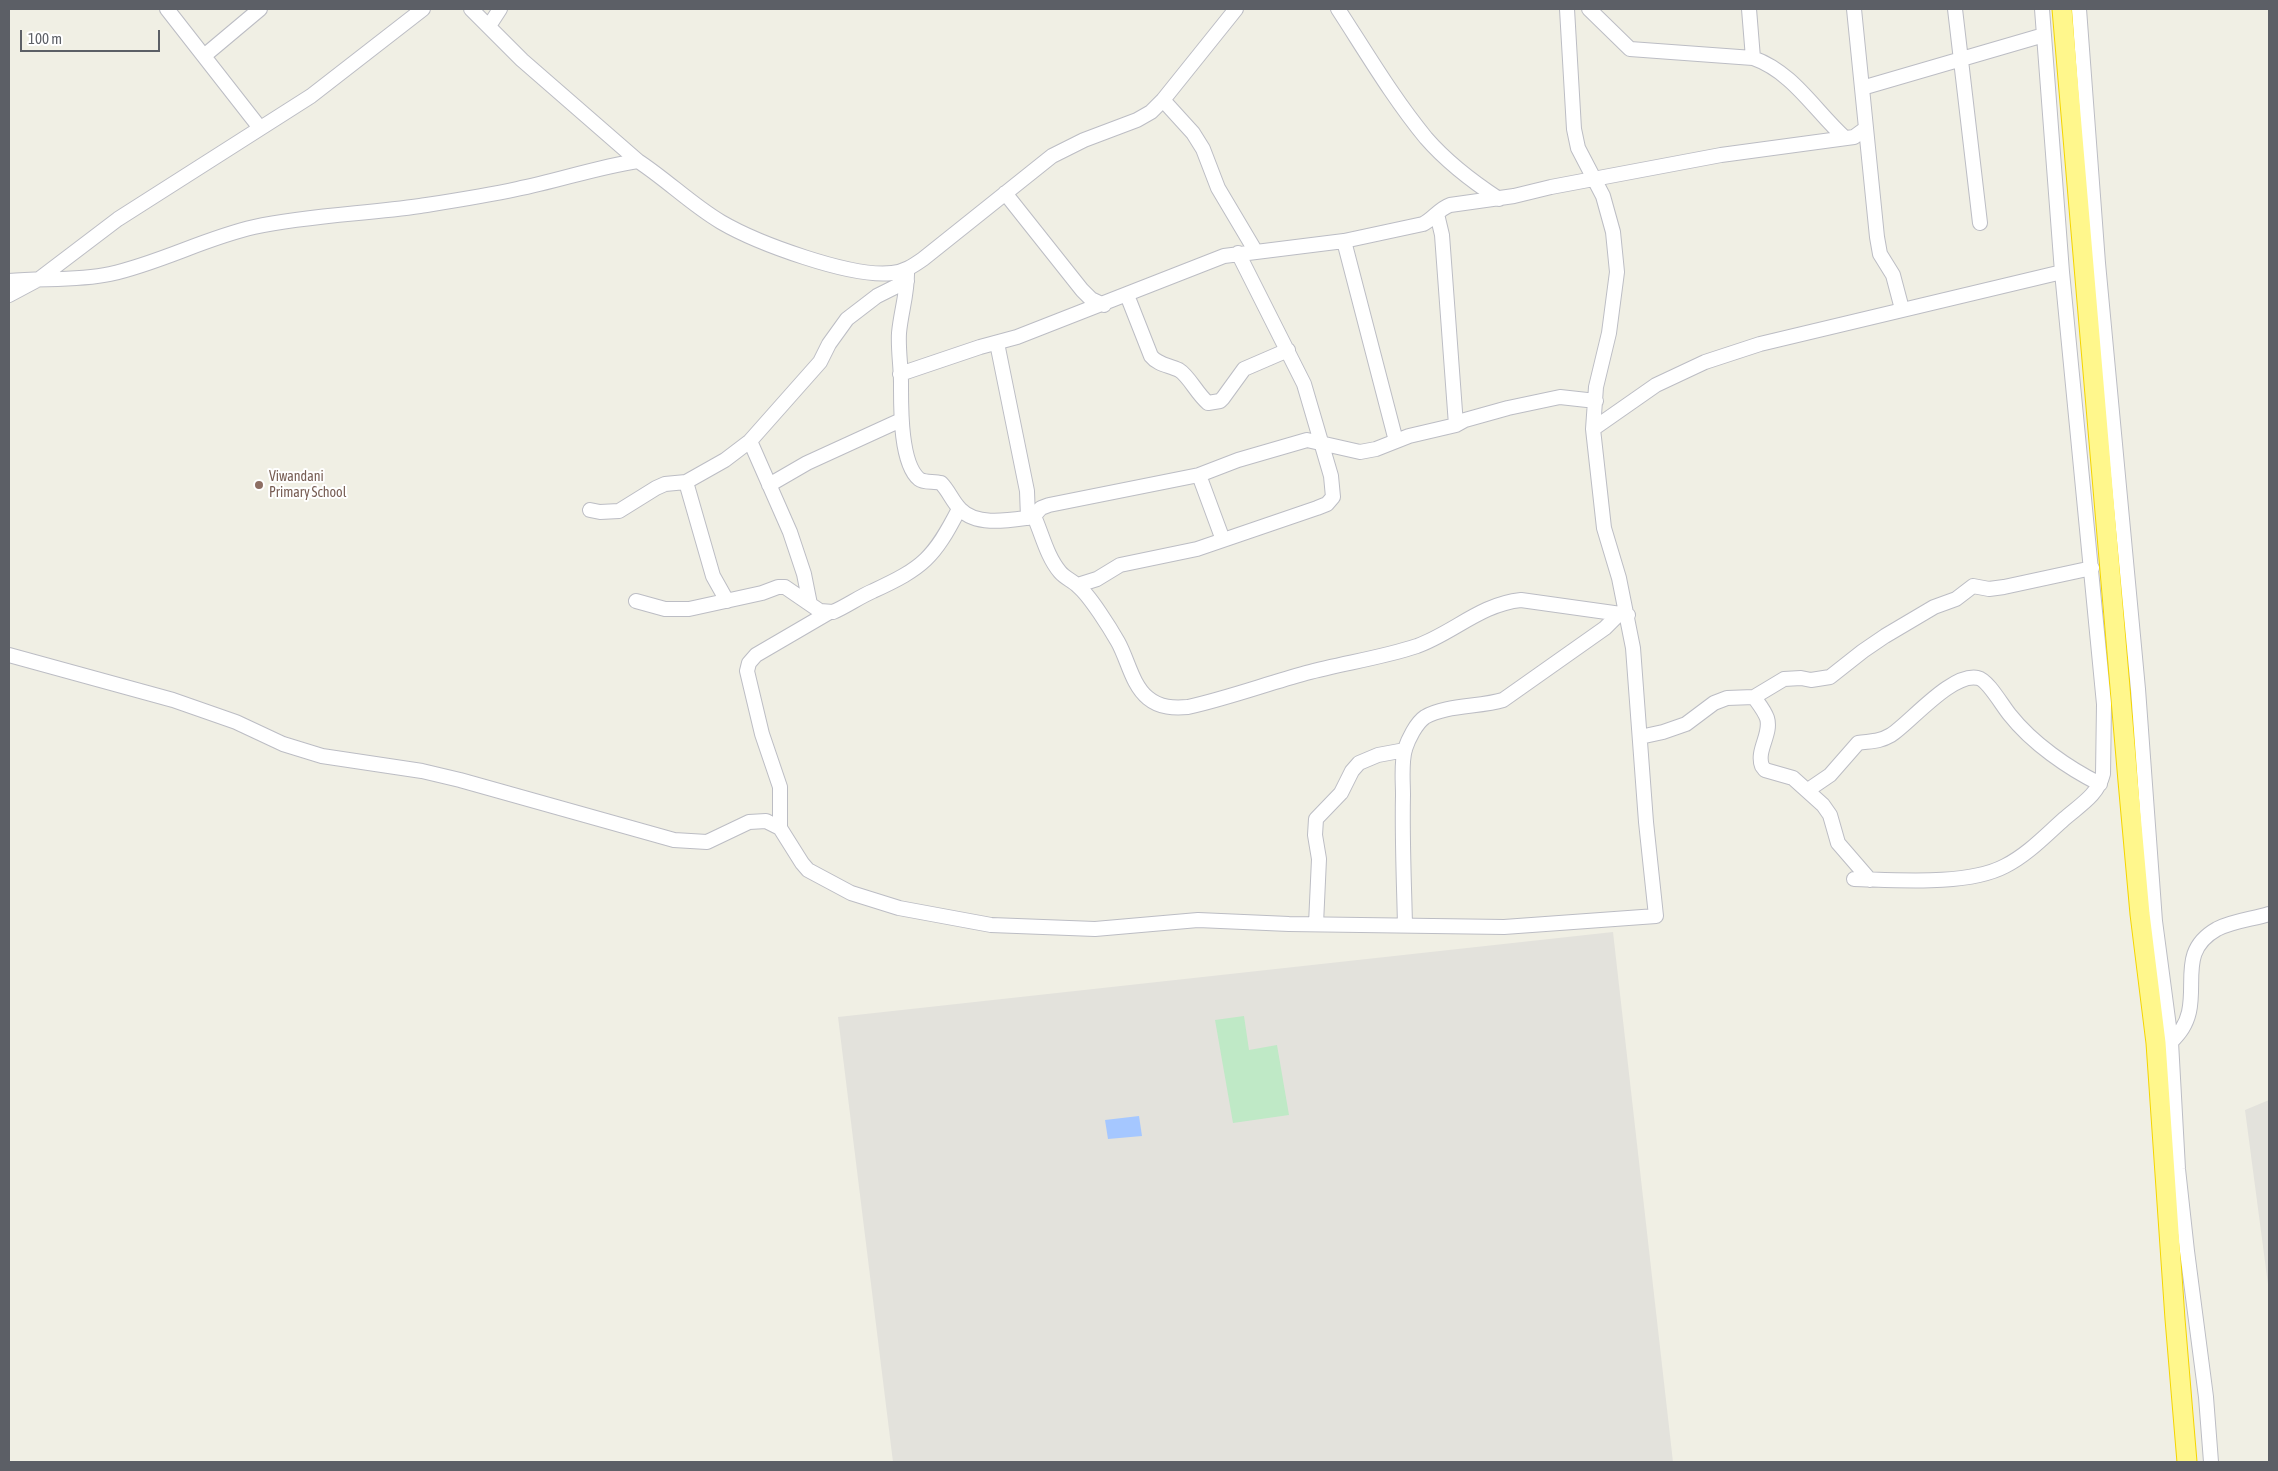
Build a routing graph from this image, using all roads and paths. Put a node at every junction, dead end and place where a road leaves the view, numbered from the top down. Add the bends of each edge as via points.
1 (167, 9) edge
2 (260, 9) edge
3 (423, 9) edge
4 (471, 9) edge
5 (500, 9) edge
6 (1236, 9) edge
7 (1338, 9) edge
8 (1567, 9) edge
9 (1590, 9) edge
10 (1749, 9) edge
11 (1854, 9) edge
12 (1955, 9) edge
13 (2042, 9) edge
14 (2062, 9) edge
15 (2079, 9) edge
16 (489, 26) junction
17 (2044, 35) junction
18 (204, 56) junction
19 (1753, 58) junction
20 (1960, 60) junction
21 (1862, 88) junction
22 (1163, 100) junction
23 (260, 128) junction
24 (1865, 129) junction
25 (1845, 138) junction
26 (638, 161) junction
27 (1594, 179) junction
28 (1004, 193) junction
29 (1499, 199) junction
30 (1437, 214) junction
31 (1980, 223) dead end
32 (1344, 241) junction
33 (1256, 252) junction
34 (1238, 253) junction
35 (2062, 272) junction
36 (907, 275) junction
37 (39, 279) junction
38 (9, 281) edge
39 (9, 295) edge
40 (1127, 295) junction
41 (1104, 305) junction
42 (1902, 310) junction
43 (997, 343) junction
44 (1288, 350) junction
45 (900, 374) junction
46 (1596, 401) junction
47 (901, 420) junction
48 (1456, 425) junction
49 (1593, 429) junction
50 (750, 441) junction
51 (1396, 441) junction
52 (1321, 443) junction
53 (1199, 475) junction
54 (686, 482) junction
55 (769, 485) junction
56 (960, 509) junction
57 (590, 510) dead end
58 (1031, 518) junction
59 (1223, 540) junction
60 (2092, 568) junction
61 (1078, 585) junction
62 (636, 601) dead end
63 (727, 601) junction
64 (810, 604) junction
65 (828, 613) junction
66 (1623, 615) junction
67 (9, 655) edge
68 (1754, 697) junction
69 (1640, 737) junction
70 (1405, 750) junction
71 (2100, 784) junction
72 (1808, 790) junction
73 (780, 828) junction
74 (1854, 879) dead end
75 (1870, 880) junction
76 (2269, 914) edge
77 (1316, 924) junction
78 (1405, 925) junction
79 (2164, 1042) junction
80 (2187, 1462) edge
81 (2210, 1462) edge

1 - 18 street
2 - 18 street
3 - 23 street via 311,96
4 - 16 street
5 - 16 street
6 - 22 street
7 - 29 street via 1427,139
8 - 27 street via 1574,129 1578,148
9 - 19 street via 1630,49
10 - 19 street
11 - 21 street
12 - 20 street
13 - 17 street
14 - 79 highway via 2140,914
15 - 79 street via 2098,263 2138,689
16 - 26 street via 522,60
17 - 20 street
17 - 35 street
18 - 23 street
19 - 25 street via 1768,63 1783,75
20 - 21 street
20 - 31 street
21 - 24 street
22 - 28 street via 1137,120 1052,156
22 - 33 street via 1203,149 1218,188
23 - 37 street via 118,220
24 - 25 street via 1854,137
24 - 42 street via 1880,254 1893,275
25 - 27 street via 1720,155
26 - 36 street via 700,208 753,238 826,264 862,272
26 - 37 street via 604,166 517,189 418,206 278,222 214,238 111,274 79,280
27 - 29 street
27 - 46 street via 1603,196 1613,232 1617,272
28 - 36 street
28 - 41 street via 1082,290
29 - 30 street via 1450,205
30 - 32 street via 1423,224
30 - 48 street via 1442,235
32 - 33 street
32 - 51 street
33 - 34 street
34 - 40 street via 1187,269
34 - 44 street
35 - 42 street
35 - 60 street
36 - 45 street via 899,334
36 - 50 street via 847,319 832,338 820,362
37 - 38 street
37 - 39 street
40 - 41 street
40 - 44 street via 1150,356 1156,362 1180,371 1208,403 1223,398 1244,369
41 - 43 street
42 - 49 street via 1760,344 1704,362 1656,384
43 - 45 street
43 - 58 street
44 - 52 street via 1304,384
45 - 47 street
46 - 48 street via 1560,398 1539,401
46 - 49 street
47 - 55 street via 807,463
47 - 56 street via 913,472 922,481 940,484
48 - 51 street
49 - 66 street via 1604,528
50 - 54 street via 725,460
50 - 55 street
51 - 52 street via 1360,452
52 - 53 street via 1307,440
52 - 59 street via 1334,488 1333,497 1327,504
53 - 58 street via 1049,505
53 - 59 street
54 - 57 street via 665,484 619,511
54 - 63 street via 713,576
55 - 64 street via 790,532
56 - 58 street via 980,520
56 - 65 street via 940,544 920,566
58 - 61 street via 1036,521 1055,565
59 - 61 street via 1197,549 1120,565 1097,579
60 - 68 street via 2004,587 1973,586 1956,599 1934,607 1885,636 1830,677 1784,679
60 - 71 street via 2104,704
61 - 66 street via 1117,641 1137,685 1157,704 1175,708 1218,700 1305,673 1398,652 1438,637 1501,603 1521,600
62 - 63 street via 665,609 689,609
63 - 64 street via 778,587 790,590
64 - 65 street
65 - 73 street via 756,655 747,671 762,734 780,787
66 - 69 street via 1633,648
66 - 70 street via 1503,700 1443,711 1425,718
67 - 73 street via 173,700 322,756 460,780 667,839 707,842 757,821 766,821
68 - 69 street via 1726,698 1686,724
68 - 72 street via 1767,718 1762,766 1765,770 1794,778
69 - 78 street via 1656,916 1504,927
70 - 77 street via 1378,755 1359,763 1341,793 1316,819 1319,859
70 - 78 street via 1402,807
71 - 72 street via 2027,733 1984,682 1976,677 1946,688 1883,739 1858,743 1830,775
71 - 75 street via 2088,800 2031,849 1993,872 1946,879
72 - 75 street via 1830,815 1838,843
73 - 77 street via 808,870 830,883 899,908 944,917 992,925 1095,930 1198,920
74 - 75 street
76 - 79 street via 2219,928 2197,946 2190,978 2189,1012 2183,1030
77 - 78 street
79 - 80 highway via 2175,1319
79 - 81 street via 2206,1397

